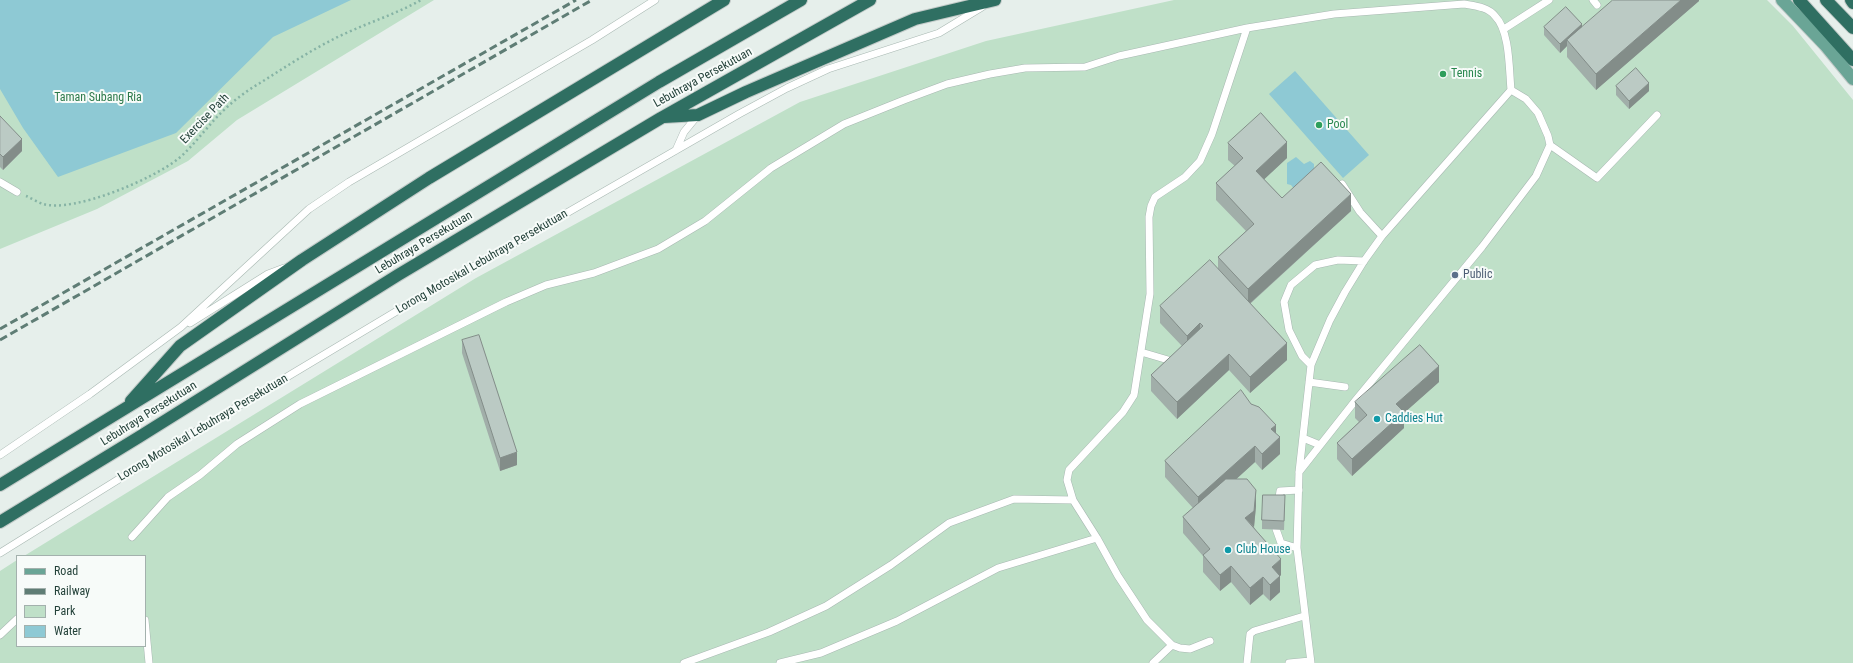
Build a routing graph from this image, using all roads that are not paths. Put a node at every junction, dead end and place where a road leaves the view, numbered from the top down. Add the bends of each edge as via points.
1 (655, 0) edge
2 (800, 0) edge
3 (870, 0) edge
4 (994, 0) edge
5 (1549, 0) edge
6 (1782, 0) edge
7 (1799, 0) edge
8 (1826, 0) edge
9 (1851, 0) edge
10 (722, 1) edge
11 (1853, 3) edge
12 (982, 7) dead end
13 (1247, 28) junction
14 (1853, 28) edge
15 (1504, 29) junction
16 (1853, 60) edge
17 (1853, 79) edge
18 (1512, 90) junction
19 (698, 115) junction
20 (1657, 115) dead end
21 (661, 118) junction
22 (1550, 145) junction
23 (676, 150) junction
24 (0, 182) edge
25 (1342, 184) edge
26 (17, 192) road end
27 (1382, 236) junction
28 (302, 260) junction
29 (1364, 261) junction
30 (161, 341) junction
31 (1141, 352) junction
32 (1175, 362) edge
33 (1311, 364) junction
34 (1309, 382) junction
35 (1345, 387) dead end
36 (121, 412) junction
37 (1303, 438) junction
38 (1320, 445) junction
39 (0, 456) edge
40 (1299, 472) junction
41 (0, 485) edge
42 (1299, 490) junction
43 (1073, 500) junction
44 (1278, 504) edge
45 (0, 522) edge
46 (1276, 530) dead end
47 (132, 537) dead end
48 (1097, 538) junction
49 (1298, 548) junction
50 (0, 554) edge
51 (1304, 616) junction
52 (16, 620) edge
53 (146, 631) edge
54 (0, 635) edge
55 (1210, 641) dead end
56 (1172, 645) junction
57 (1310, 662) edge
58 (149, 663) edge
59 (684, 663) edge
60 (780, 663) edge
61 (1153, 663) edge
62 (1247, 663) edge
63 (1289, 663) edge

1 - 30 lane via 592,40 349,182 309,209 225,288
2 - 36 highway, Lebuhraya Persekutuan via 658,82
3 - 21 highway, Lebuhraya Persekutuan
4 - 19 highway via 915,19
5 - 15 lane
6 - 17 main road
7 - 16 highway
8 - 14 highway
9 - 11 highway
10 - 28 highway via 429,178
12 - 23 lane, Lorong Motosikal Lebuhraya Persekutuan via 939,33 828,70 787,88
13 - 15 lane via 1334,14 1464,4 1482,7 1495,15
13 - 31 lane via 1212,134 1200,161 1185,177 1155,197 1151,206 1150,294
13 - 47 lane via 1120,56 1085,67 1025,68 954,82 844,124 771,168 705,221 658,249 594,273 546,285 506,302 300,404 237,444 200,475 168,497
15 - 18 lane
18 - 22 lane via 1526,99 1538,113
18 - 27 lane
19 - 21 highway
19 - 23 lane via 684,132
20 - 22 lane via 1597,178
21 - 45 highway, Lebuhraya Persekutuan via 398,275
22 - 38 lane via 1536,176 1505,218
23 - 50 lane, Lorong Motosikal Lebuhraya Persekutuan via 417,299 185,438
24 - 26 lane
25 - 27 lane via 1360,212
27 - 29 lane
28 - 30 lane via 268,274
28 - 36 highway via 180,346
29 - 33 lane via 1330,320
29 - 33 lane via 1338,260 1315,265 1291,285 1284,302 1290,330 1302,356
30 - 39 lane
31 - 32 lane
31 - 43 lane via 1134,395 1123,412 1069,470 1067,480
33 - 34 lane
34 - 35 lane
34 - 37 lane
36 - 41 highway, Lebuhraya Persekutuan
37 - 38 lane
37 - 40 lane
38 - 40 lane
40 - 42 lane
42 - 44 lane via 1280,490
42 - 49 lane
43 - 48 lane
43 - 59 lane via 1014,499 949,523 891,565 826,606 769,632
46 - 49 lane via 1282,543
48 - 56 lane via 1147,620
48 - 60 lane via 998,568 897,621 821,653
49 - 51 lane
51 - 57 lane
51 - 62 lane via 1250,634
52 - 54 lane
53 - 58 lane
55 - 56 lane via 1185,649
56 - 61 lane
57 - 63 lane

